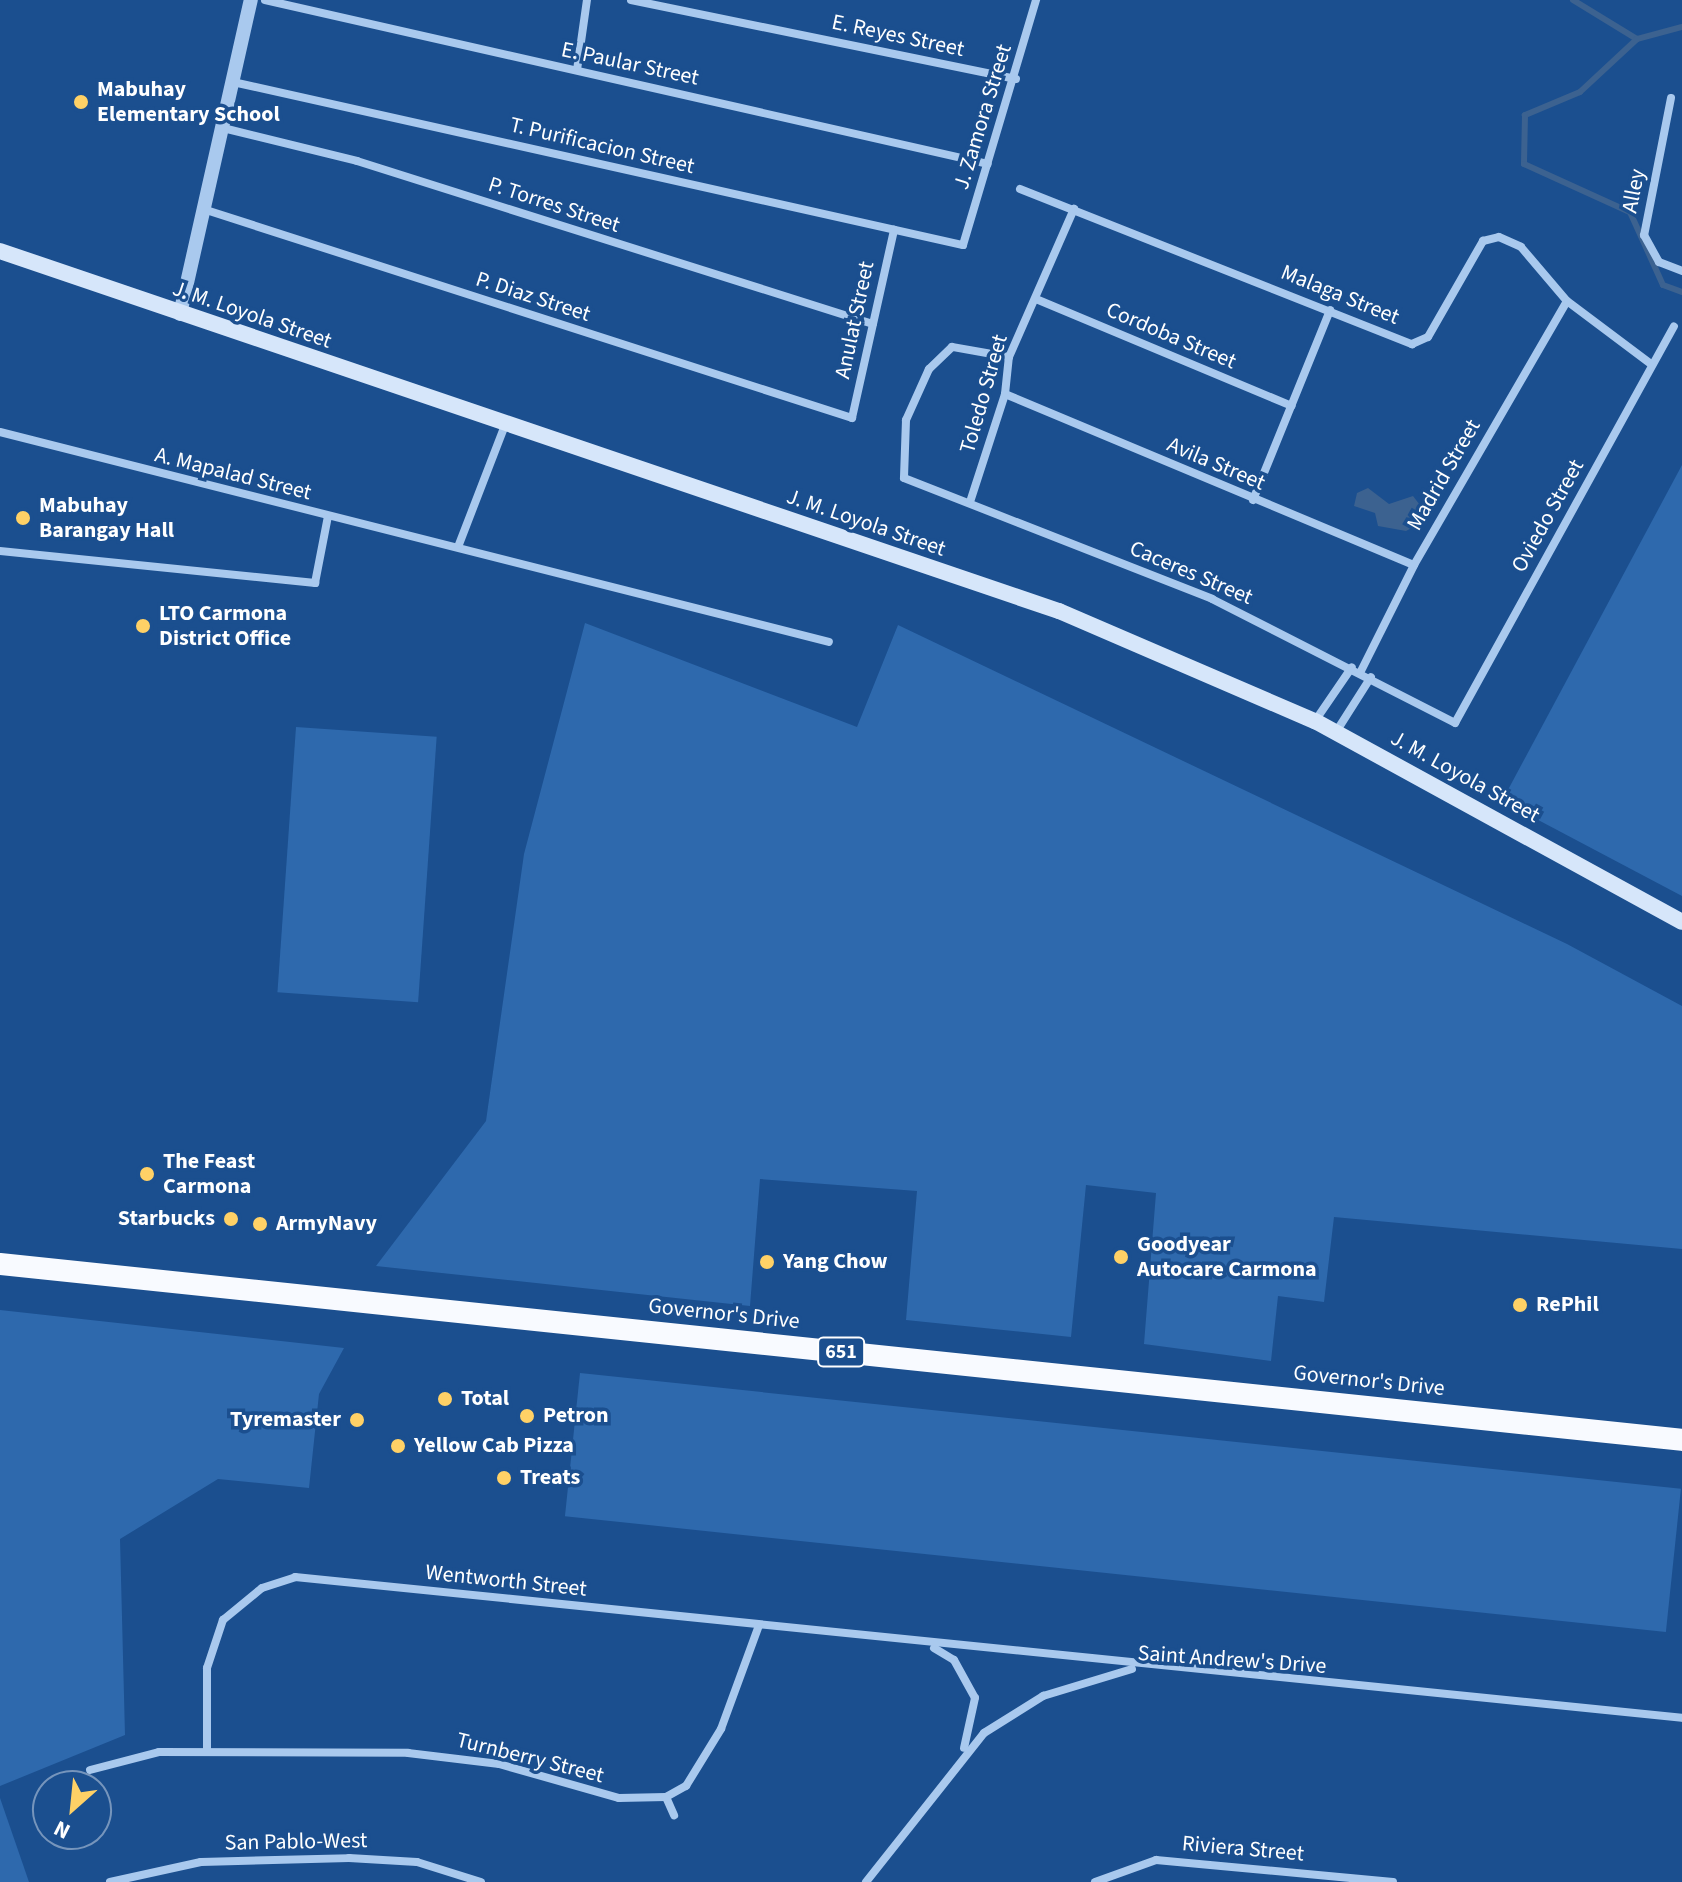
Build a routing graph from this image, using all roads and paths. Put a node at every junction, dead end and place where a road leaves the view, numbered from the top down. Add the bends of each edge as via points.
1 (251, 0) edge
2 (265, 0) edge
3 (587, 0) edge
4 (631, 0) edge
5 (1036, 0) edge
6 (577, 70) junction
7 (1016, 79) junction
8 (233, 82) junction
9 (1671, 98) dead end
10 (223, 128) junction
11 (988, 164) junction
12 (1020, 189) dead end
13 (203, 209) junction
14 (1074, 209) junction
15 (894, 230) junction
16 (963, 245) joint
17 (0, 251) edge
18 (1682, 271) edge
19 (1036, 299) junction
20 (1567, 301) junction
21 (1330, 310) junction
22 (180, 314) junction
23 (873, 324) junction
24 (1674, 326) dead end
25 (1009, 357) junction
26 (1651, 364) junction
27 (1005, 394) junction
28 (1292, 406) junction
29 (852, 418) joint
30 (505, 425) junction
31 (0, 432) edge
32 (1253, 500) junction
33 (970, 502) junction
34 (328, 516) junction
35 (458, 547) junction
36 (0, 551) edge
37 (1414, 565) junction
38 (829, 642) dead end
39 (1352, 667) junction
40 (1361, 671) junction
41 (1371, 677) junction
42 (1315, 721) junction
43 (1455, 723) joint
44 (1336, 732) junction
45 (1682, 922) edge
46 (0, 1264) edge
47 (1682, 1440) edge
48 (759, 1625) junction
49 (930, 1645) junction
50 (1137, 1668) junction
51 (1682, 1718) edge
52 (207, 1750) junction
53 (963, 1752) junction
54 (90, 1770) dead end
55 (666, 1797) junction
56 (674, 1815) dead end
57 (110, 1882) edge
58 (481, 1882) edge
59 (866, 1882) edge
60 (1095, 1882) edge
61 (1393, 1882) edge

1 - 8 street
2 - 6 street, E. Paular Street
3 - 6 street
4 - 7 street, E. Reyes Street
5 - 7 street, J. Zamora Street
6 - 11 street, E. Paular Street
7 - 11 street, J. Zamora Street
8 - 10 street
8 - 15 street, T. Purificacion Street
9 - 18 street, Alley via 1644,235 1659,262
10 - 13 street
10 - 23 street, P. Torres Street via 357,161
11 - 16 street, J. Zamora Street
12 - 14 street, Malaga Street
13 - 22 street
13 - 29 street, P. Diaz Street
14 - 19 street, Toledo Street
14 - 21 street, Malaga Street
15 - 16 street, T. Purificacion Street
15 - 23 street, Anulat Street
17 - 22 main road, J. M. Loyola Street
19 - 25 street, Toledo Street
19 - 28 street, Cordoba Street
20 - 21 street, Malaga Street via 1521,247 1499,237 1483,241 1421,344
20 - 26 street, Malaga Street
20 - 37 street, Madrid Street
21 - 28 street
22 - 30 main road, J. M. Loyola Street
23 - 29 street, Anulat Street
24 - 26 street, Oviedo Street
25 - 27 street, Toledo Street
25 - 33 street, Caceres Street via 952,347 929,369 906,420 904,478
26 - 43 street, Oviedo Street
27 - 32 street, Avila Street
27 - 33 street, Toledo Street
28 - 32 street
30 - 35 street
30 - 42 main road, J. M. Loyola Street via 1059,611
31 - 34 street, A. Mapalad Street
32 - 37 street, Avila Street
33 - 39 street, Caceres Street via 1212,599
34 - 35 street, A. Mapalad Street
34 - 36 street via 315,583
35 - 38 street, A. Mapalad Street
37 - 40 street, Madrid Street
39 - 40 street, Caceres Street
39 - 42 street
40 - 41 street, Caceres Street
41 - 43 street, Caceres Street
41 - 44 street
42 - 44 main road, J. M. Loyola Street
44 - 45 main road, J. M. Loyola Street
46 - 47 highway, Governor's Drive / 651
48 - 49 street, Wentworth Street
48 - 52 street, Wentworth Street via 295,1577 262,1588 223,1620 207,1668
48 - 55 street via 721,1729 686,1786
49 - 50 street, Wentworth Street
49 - 53 street via 954,1660 975,1698
50 - 51 street, Saint Andrew's Drive
50 - 53 street, Saint Andrew's Drive via 1043,1696
52 - 54 street, Turnberry Street via 159,1752
52 - 55 street, Turnberry Street via 454,1756 619,1798
53 - 59 street, Saint Andrew's Drive
55 - 56 street
57 - 58 street, San Pablo-West via 201,1862 349,1858 417,1862
60 - 61 street, Riviera Street via 1156,1860

